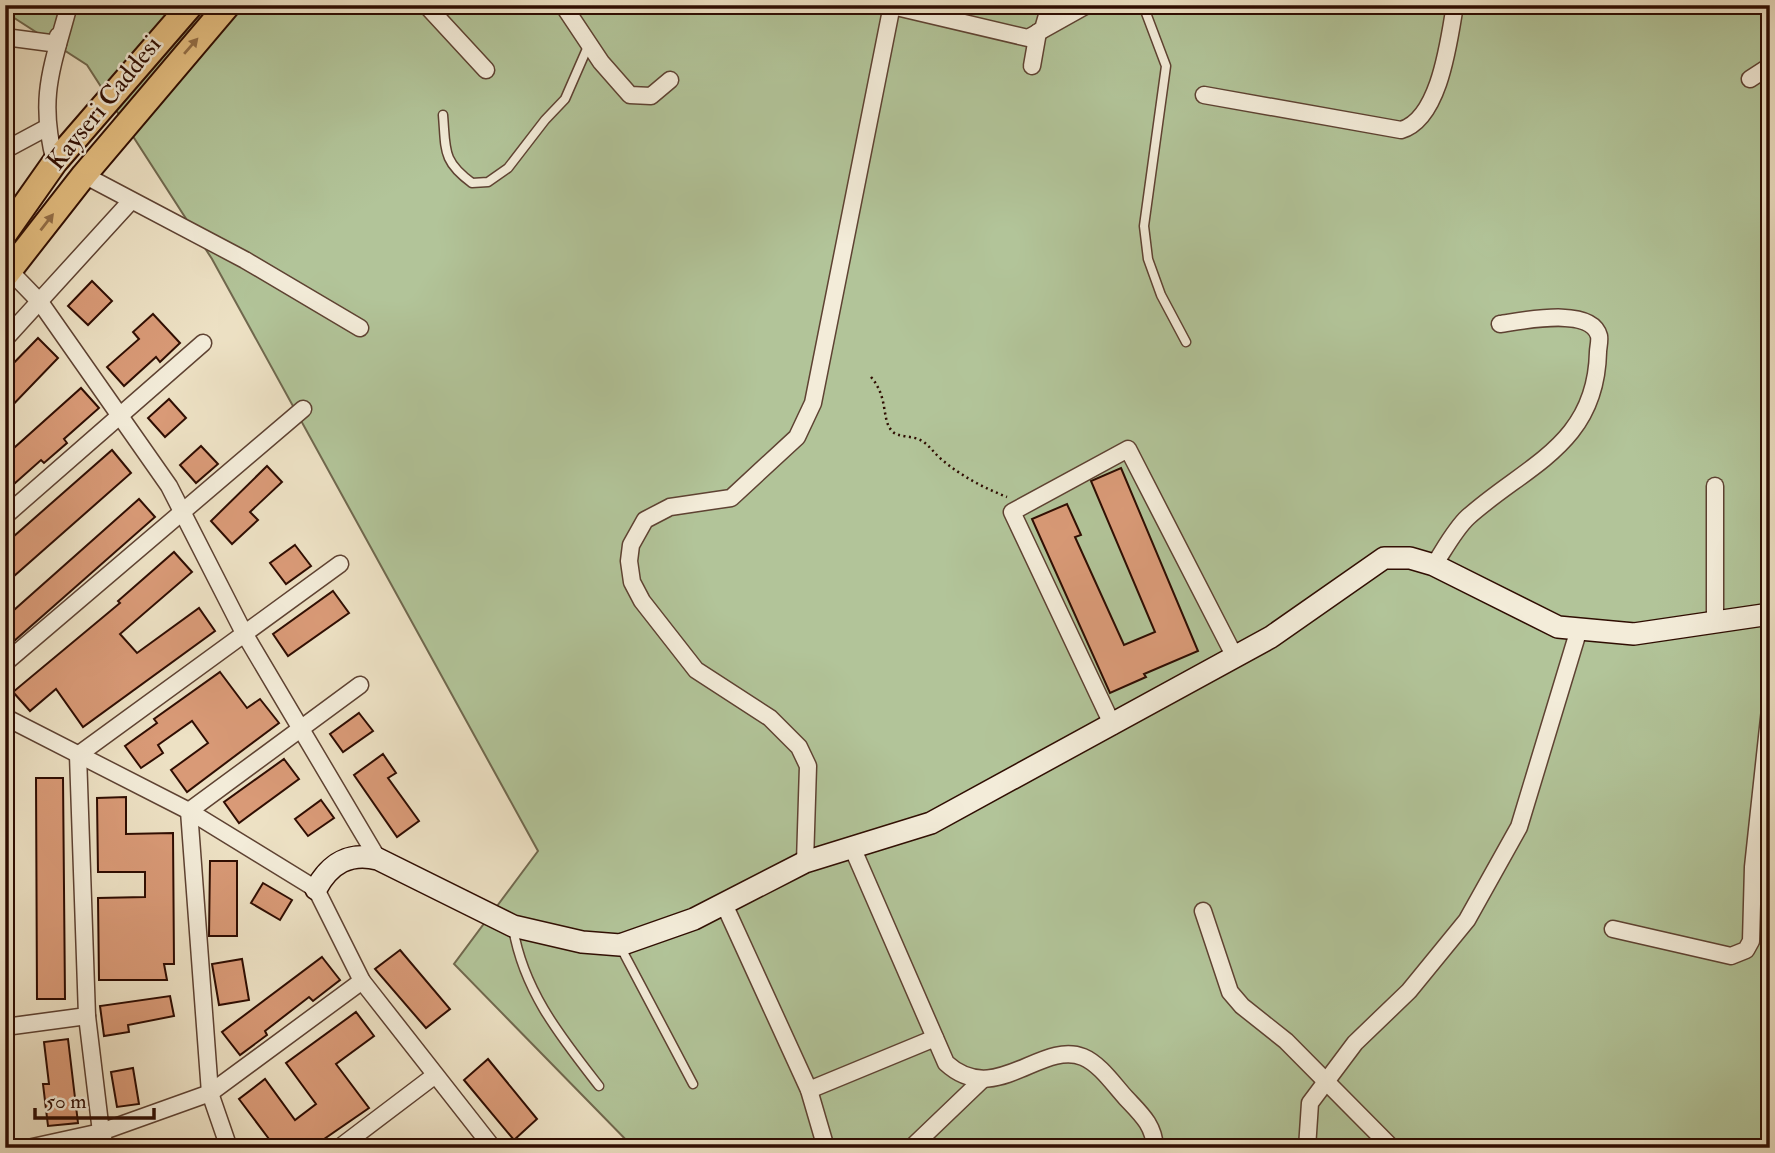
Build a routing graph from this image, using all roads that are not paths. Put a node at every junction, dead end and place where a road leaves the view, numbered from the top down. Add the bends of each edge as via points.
1 (58, 5) edge
2 (68, 5) edge
3 (191, 5) edge
4 (228, 5) edge
5 (426, 5) edge
6 (563, 5) edge
7 (1050, 5) edge
8 (1087, 5) edge
9 (1143, 5) edge
10 (1455, 5) edge
11 (892, 6) edge
12 (1040, 31) junction
13 (5, 37) edge
14 (58, 44) junction
15 (589, 44) junction
16 (1032, 66) dead end
17 (1770, 66) edge
18 (486, 70) dead end
19 (1750, 79) dead end
20 (670, 80) dead end
21 (1204, 95) dead end
22 (443, 115) dead end
23 (46, 128) junction
24 (5, 150) edge
25 (55, 162) junction
26 (84, 175) junction
27 (130, 202) junction
28 (5, 233) edge
29 (7, 273) edge
30 (40, 302) junction
31 (1500, 324) dead end
32 (360, 328) dead end
33 (5, 339) edge
34 (1186, 342) dead end
35 (203, 343) dead end
36 (303, 410) dead end
37 (121, 414) junction
38 (1715, 486) dead end
39 (183, 514) junction
40 (5, 516) edge
41 (340, 564) dead end
42 (1434, 565) junction
43 (1770, 614) edge
44 (1715, 622) junction
45 (1578, 629) junction
46 (244, 633) junction
47 (1235, 657) junction
48 (5, 663) edge
49 (360, 685) dead end
50 (1770, 709) edge
51 (5, 717) edge
52 (1113, 726) junction
53 (301, 727) junction
54 (78, 755) junction
55 (189, 811) junction
56 (852, 847) junction
57 (378, 859) junction
58 (805, 862) junction
59 (316, 889) junction
60 (724, 904) junction
61 (1203, 911) dead end
62 (513, 926) junction
63 (1614, 929) dead end
64 (620, 945) junction
65 (362, 981) junction
66 (87, 1016) junction
67 (5, 1027) edge
68 (935, 1038) junction
69 (434, 1076) junction
70 (982, 1080) junction
71 (1325, 1080) junction
72 (693, 1084) dead end
73 (599, 1086) dead end
74 (809, 1090) junction
75 (210, 1093) junction
76 (104, 1140) edge
77 (28, 1148) edge
78 (229, 1148) edge
79 (339, 1148) edge
80 (493, 1148) edge
81 (826, 1148) edge
82 (911, 1148) edge
83 (1155, 1148) edge
84 (1307, 1148) edge
85 (1392, 1148) edge

1 - 14 street
2 - 14 street
3 - 25 main road, Kayseri Caddesi
26 -> 4 main road, Kayseri Caddesi
5 - 18 street
6 - 15 street
7 - 12 street
8 - 12 street
9 - 34 lane via 1166,66 1144,226 1148,259
10 - 21 street via 1448,50 1433,94 1425,114 1411,127 1401,130
11 - 12 street via 1028,38
11 - 58 street via 813,403 797,437 732,498 657,512 637,531 630,553 632,582 642,601 696,670 770,718 799,747 808,766
12 - 16 street
13 - 14 street
14 - 23 street via 46,94
15 - 20 street via 630,95 652,96
15 - 22 lane via 565,99 508,168 488,182 472,183 453,169 446,158
17 - 19 street
23 - 24 street
23 - 25 street
25 - 28 main road, Kayseri Caddesi
26 - 27 street
29 -> 26 main road, Kayseri Caddesi
27 - 30 street
27 - 32 street via 245,260
29 - 30 street
30 - 33 street
30 - 37 street
31 - 42 street via 1575,318 1593,327 1599,335 1598,368 1590,399 1575,428 1553,452 1467,518
35 - 37 street
36 - 39 street
37 - 39 street
37 - 40 street
38 - 44 street
39 - 46 street
39 - 48 street
41 - 46 street
42 - 45 street via 1558,627
42 - 47 street via 1384,558
43 - 44 street
44 - 45 street via 1634,634
45 - 71 street via 1519,827 1466,920 1409,991 1355,1043
46 - 53 street
46 - 54 street
47 - 52 street
47 - 52 street via 1128,449 1012,512
49 - 53 street
50 - 63 street via 1753,867 1751,940 1746,950 1731,956
51 - 54 street
52 - 56 street via 930,823
53 - 55 street
53 - 57 street
54 - 55 street
54 - 66 street
55 - 59 street
55 - 75 street
56 - 58 street
56 - 68 street
57 - 59 street via 348,858 329,870
57 - 62 street
58 - 60 street
59 - 65 street
60 - 64 street
60 - 74 street
61 - 71 street via 1230,992
62 - 64 street via 582,942
62 - 73 lane via 535,996
64 - 72 lane
65 - 69 street
65 - 75 street
66 - 67 street
66 - 76 street
68 - 70 street via 946,1063 956,1072
68 - 74 street
69 - 79 street
69 - 80 street
70 - 82 street
70 - 83 street via 1063,1056 1081,1056 1150,1123
71 - 84 street via 1310,1103
71 - 85 street
74 - 81 street
75 - 76 street
75 - 78 street
76 - 77 street

